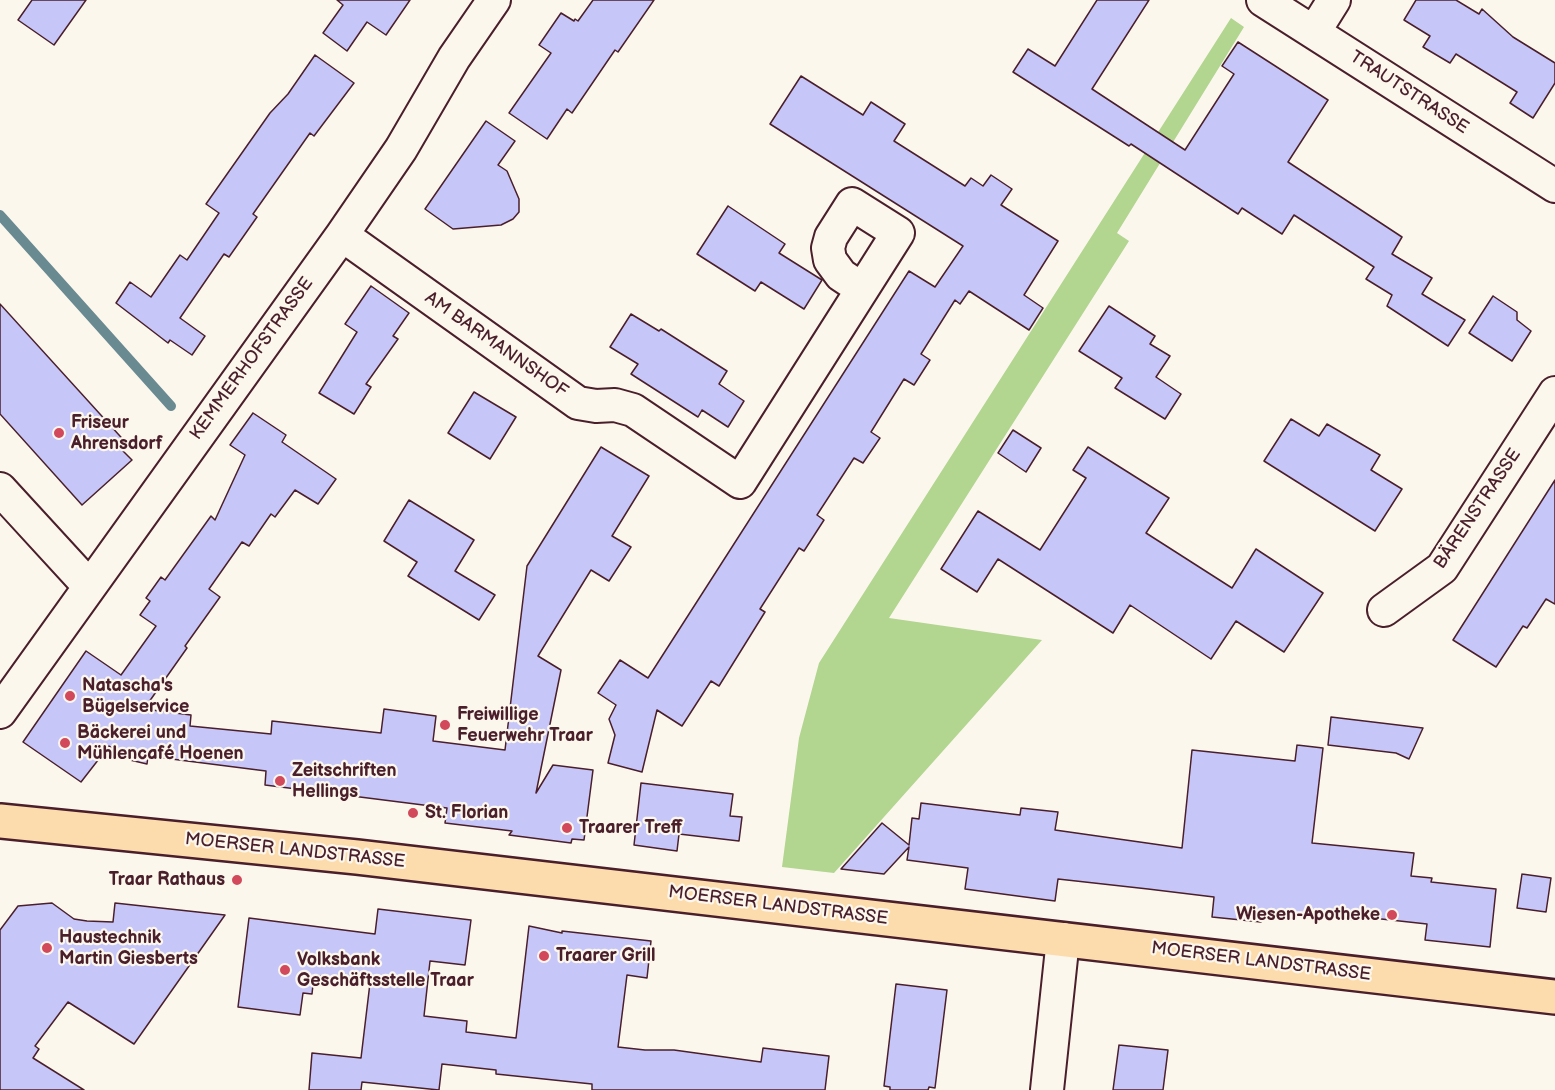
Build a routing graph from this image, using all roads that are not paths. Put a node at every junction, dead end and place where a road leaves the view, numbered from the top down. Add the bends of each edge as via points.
1 (494, 0) edge
2 (1263, 0) edge
3 (1334, 0) edge
4 (1314, 32) junction
5 (1555, 186) edge
6 (342, 235) junction
7 (862, 289) dead end
8 (1555, 393) edge
9 (0, 489) edge
10 (89, 586) junction
11 (1384, 610) dead end
12 (0, 712) edge
13 (0, 821) edge
14 (1063, 939) junction
15 (1555, 997) edge
16 (1047, 1090) edge

1 - 6 street, KEMMERHOFSTRASSE
2 - 4 street, TRAUTSTRASSE
3 - 4 street
4 - 5 street, TRAUTSTRASSE
6 - 7 street, AM BARMANNSHOF via 578,403 633,410 740,482
6 - 10 street, KEMMERHOFSTRASSE
8 - 11 street, BÄRENSTRASSE via 1442,568
9 - 10 street
10 - 12 street, KEMMERHOFSTRASSE
13 - 14 main road, MOERSER LANDSTRASSE via 347,856
14 - 15 main road, MOERSER LANDSTRASSE
14 - 16 street

